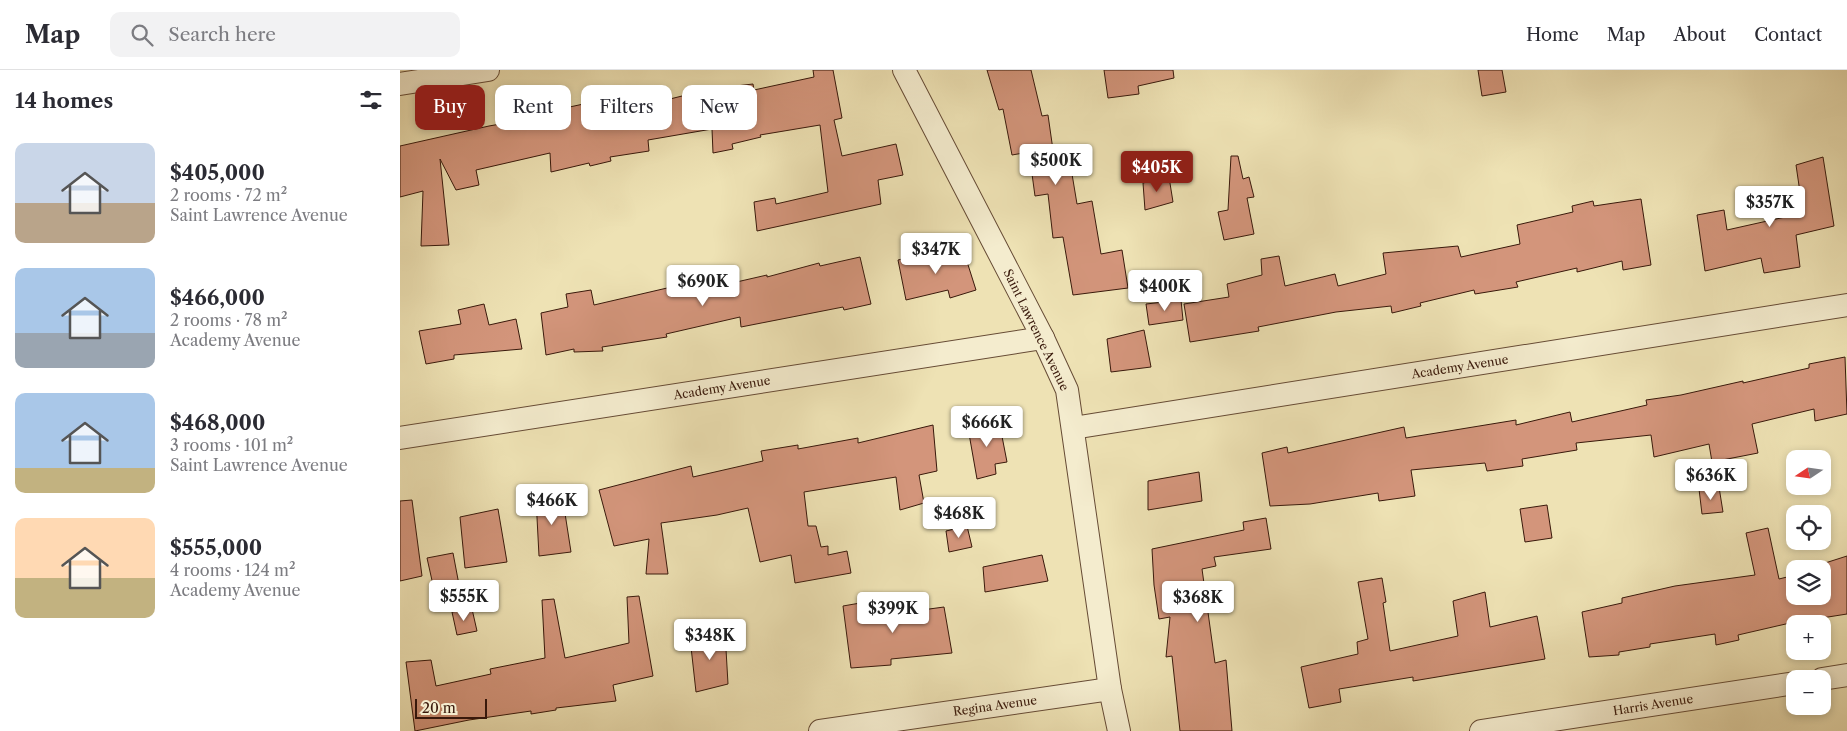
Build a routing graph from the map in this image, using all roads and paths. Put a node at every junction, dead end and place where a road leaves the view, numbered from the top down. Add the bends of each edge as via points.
1 (488, 70) edge
2 (904, 70) edge
3 (400, 84) edge
4 (1847, 305) edge
5 (1043, 338) junction
6 (1073, 428) junction
7 (400, 438) edge
8 (1847, 675) edge
9 (1831, 678) edge
10 (1786, 684) edge
11 (1110, 689) junction
12 (820, 731) edge
13 (1119, 731) edge
14 (1481, 731) edge

1 - 3 street
2 - 5 street, Saint Lawrence Avenue
4 - 6 street, Academy Avenue
5 - 6 street, Saint Lawrence Avenue via 1067,390
5 - 7 street, Academy Avenue
6 - 11 street, Saint Lawrence Avenue
8 - 9 street
10 - 14 street, Harris Avenue
11 - 12 street, Regina Avenue
11 - 13 street, Saint Lawrence Avenue

